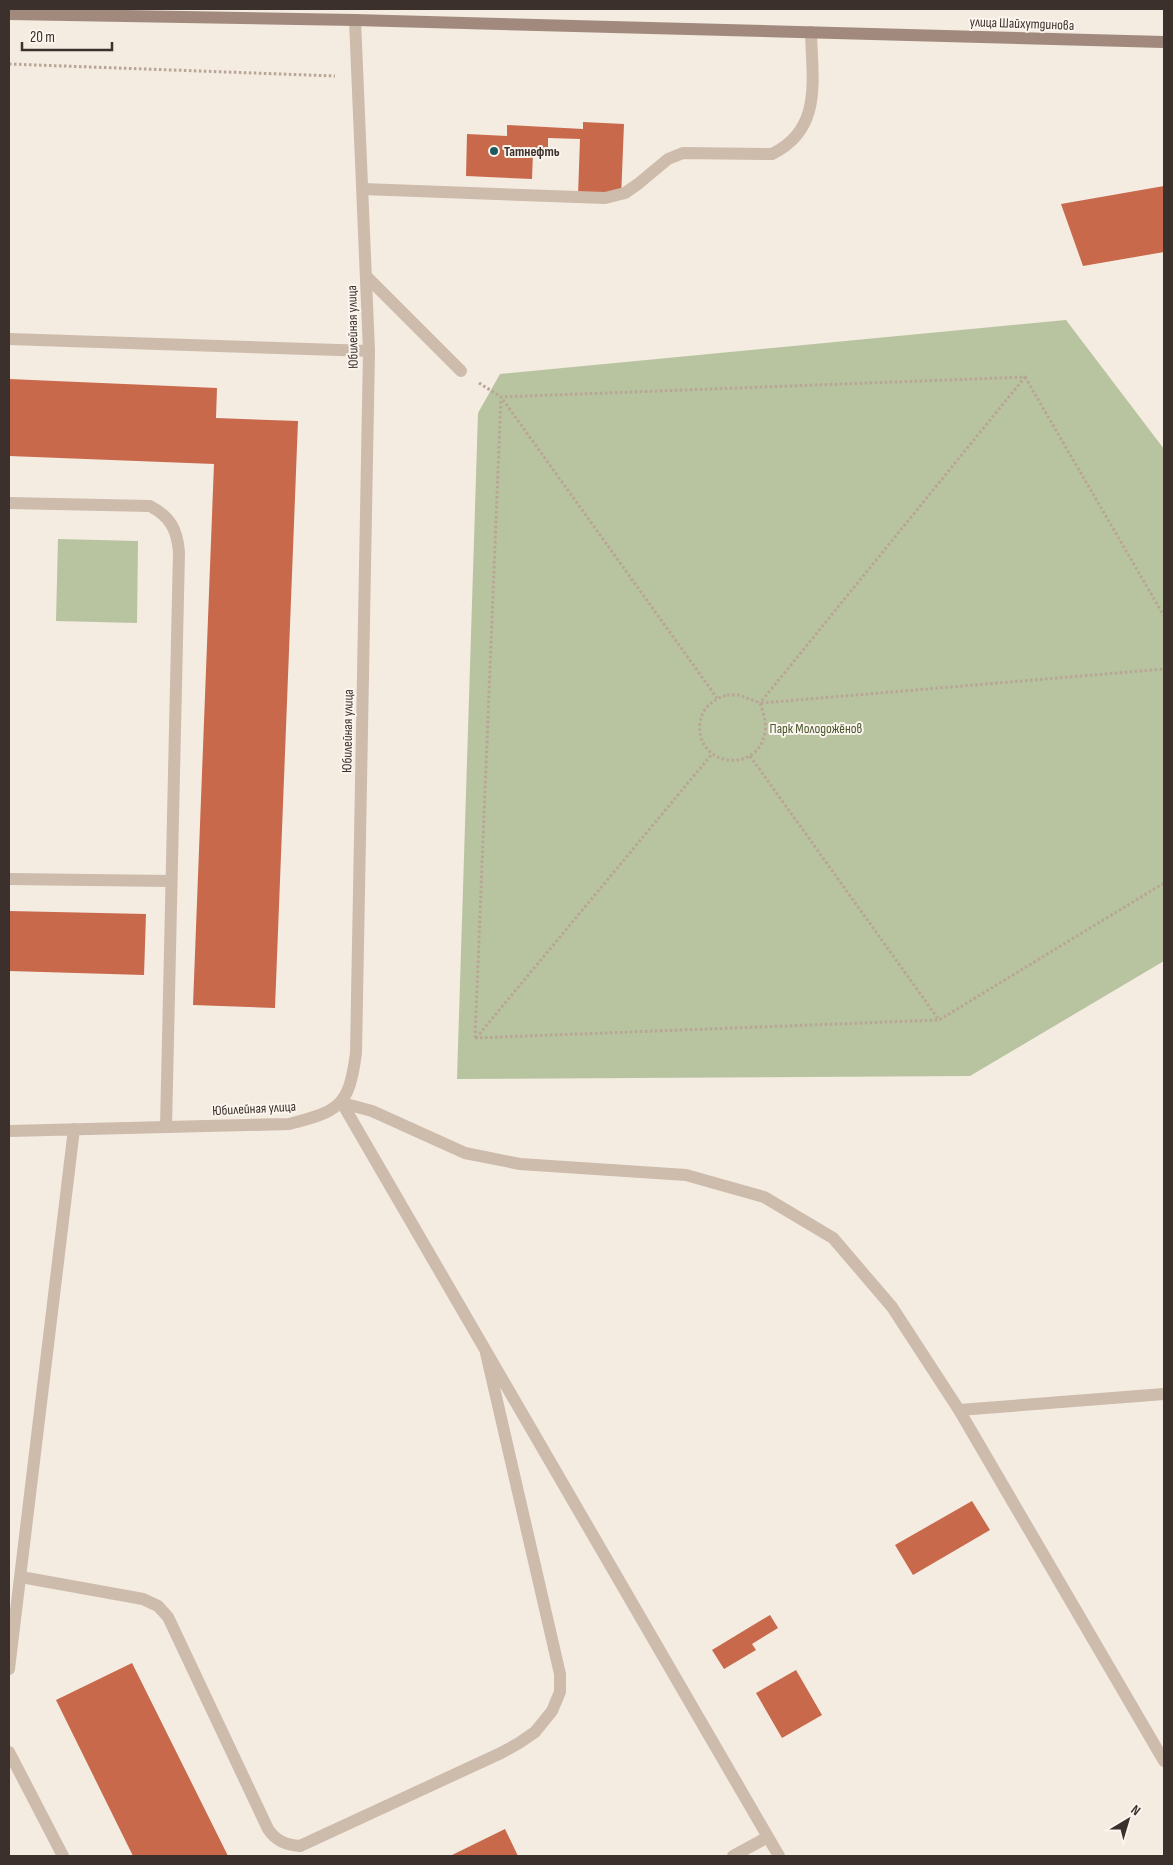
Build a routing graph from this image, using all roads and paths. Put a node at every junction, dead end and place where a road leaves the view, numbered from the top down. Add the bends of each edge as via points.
1 (9, 14) edge
2 (355, 20) junction
3 (811, 32) junction
4 (1164, 42) edge
5 (9, 64) edge
6 (358, 77) junction
7 (363, 189) junction
8 (367, 277) junction
9 (9, 339) edge
10 (369, 351) junction
11 (461, 371) joint
12 (1024, 377) junction
13 (501, 396) junction
14 (9, 503) edge
15 (1164, 616) edge
16 (1164, 669) edge
17 (717, 698) junction
18 (760, 703) junction
19 (712, 754) junction
20 (750, 756) junction
21 (9, 879) edge
22 (172, 882) junction
23 (1164, 883) edge
24 (939, 1020) junction
25 (476, 1038) junction
26 (342, 1103) junction
27 (166, 1126) junction
28 (74, 1129) junction
29 (9, 1130) edge
30 (484, 1348) junction
31 (1164, 1394) edge
32 (959, 1410) junction
33 (21, 1577) junction
34 (9, 1669) edge
35 (9, 1752) edge
36 (1164, 1761) edge
37 (768, 1837) junction
38 (63, 1856) edge
39 (733, 1856) edge
40 (779, 1856) edge

1 - 2 main road, улица Шайхутдинова
2 - 3 main road, улица Шайхутдинова
2 - 6 street, Юбилейная улица
3 - 4 main road, улица Шайхутдинова
3 - 7 street via 812,102 807,121 796,137 772,154 683,153 668,160 625,193 605,198
5 - 6 path
6 - 7 street, Юбилейная улица
7 - 8 street, Юбилейная улица
8 - 10 street, Юбилейная улица
8 - 11 street
9 - 10 street
10 - 26 street, Юбилейная улица via 356,1053 352,1080
11 - 13 path
12 - 13 path
12 - 15 path
12 - 18 path
13 - 17 path
13 - 25 path
14 - 22 street via 150,506 162,512 178,538
16 - 18 path
17 - 18 path via 739,695
17 - 19 path via 701,716 699,730 703,743
18 - 20 path via 766,733
19 - 20 path via 724,760 738,761
19 - 25 path
20 - 24 path
21 - 22 street
22 - 27 street
23 - 24 path
24 - 25 path
26 - 27 street, Юбилейная улица via 318,1117 289,1124
26 - 30 street
26 - 32 street via 372,1111 465,1153 520,1164 686,1175 764,1197 832,1238 892,1307
27 - 28 street, Юбилейная улица
28 - 29 street, Юбилейная улица
28 - 33 street
30 - 33 street via 560,1674 560,1692 552,1711 535,1732 501,1753 300,1846 289,1846 272,1836 168,1617 158,1606 143,1599
30 - 37 street
31 - 32 street
32 - 36 street
33 - 34 street
35 - 38 street
37 - 39 street
37 - 40 street

